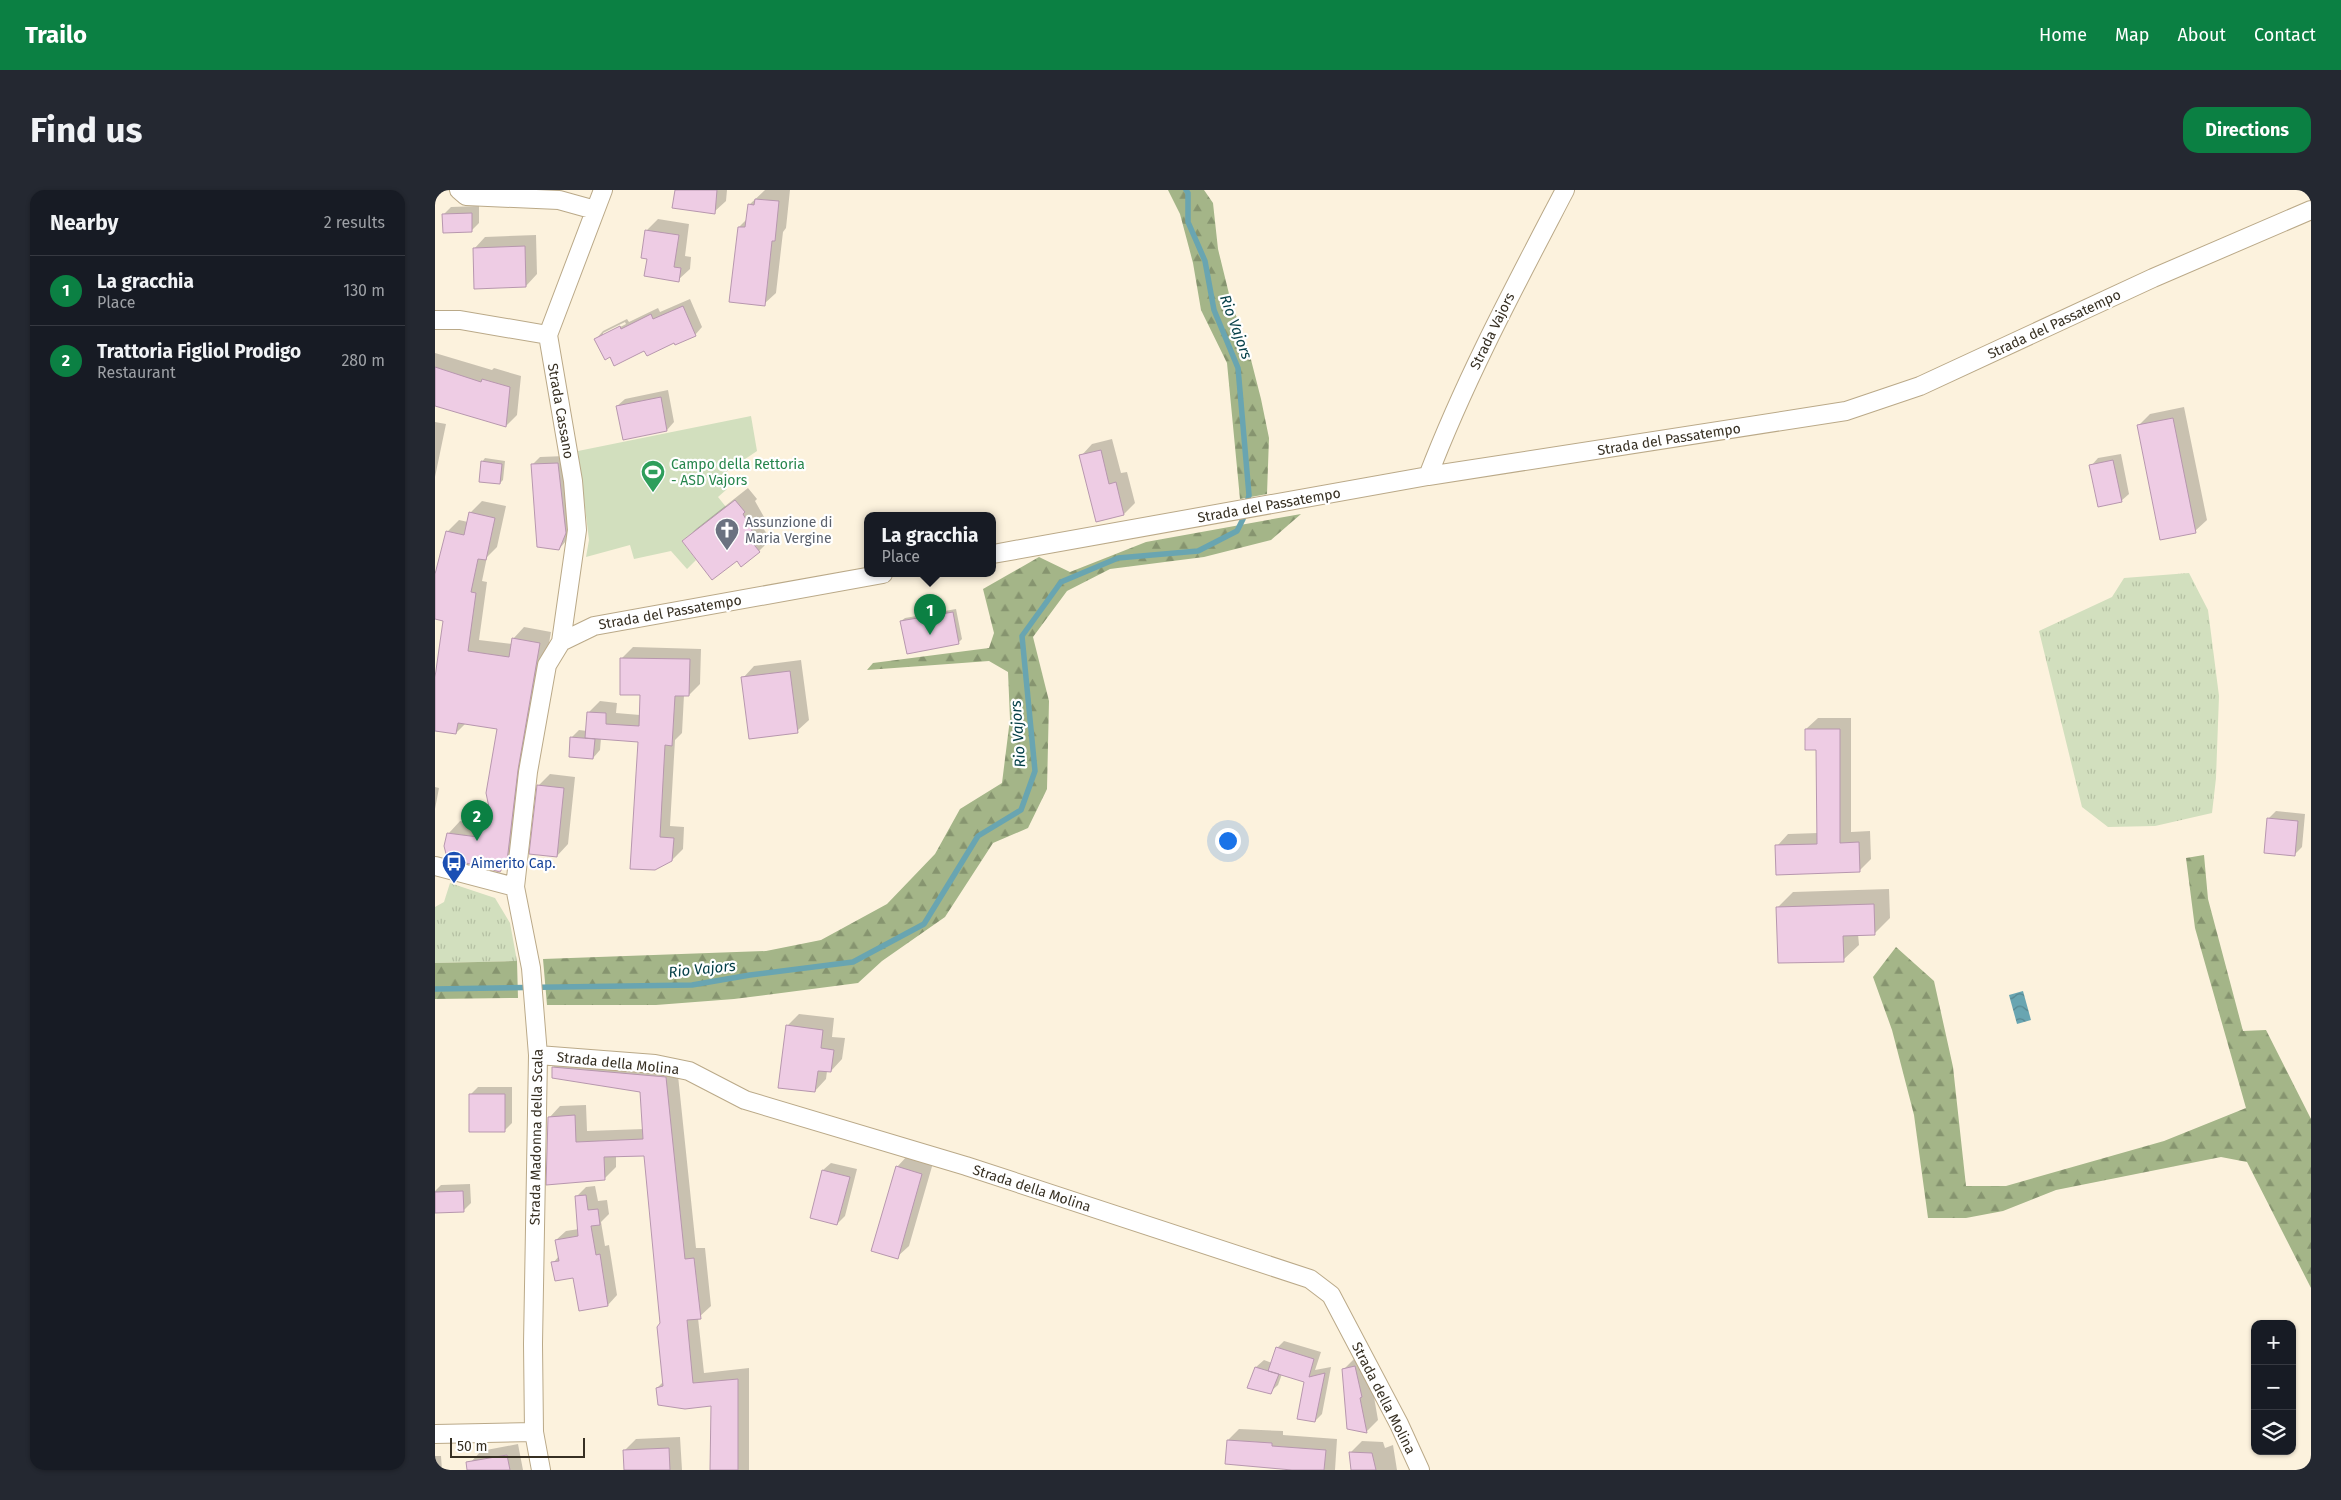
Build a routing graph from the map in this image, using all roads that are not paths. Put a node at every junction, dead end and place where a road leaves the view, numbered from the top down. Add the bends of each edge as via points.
1 (459, 190) edge
2 (603, 190) edge
3 (1565, 190) edge
4 (595, 210) junction
5 (2311, 210) edge
6 (435, 320) edge
7 (548, 335) junction
8 (1429, 476) junction
9 (996, 553) edge
10 (866, 577) edge
11 (561, 642) junction
12 (435, 866) edge
13 (515, 887) junction
14 (538, 1055) junction
15 (534, 1432) junction
16 (435, 1434) edge
17 (541, 1470) edge
18 (1420, 1470) edge

1 - 4 street via 466,196 559,200
2 - 4 street
3 - 8 street, Strada Vajors via 1501,311 1448,424
4 - 7 street
5 - 8 street, Strada del Passatempo via 2153,278 1920,386 1873,403 1846,411
6 - 7 street via 460,320
7 - 11 street, Strada Cassano via 573,481 577,530
8 - 9 street, Strada del Passatempo
10 - 11 street, Strada del Passatempo via 594,626
11 - 13 street via 547,665 528,772
12 - 13 street
13 - 14 street, Strada Madonna della Scala via 531,968
14 - 15 street, Strada Madonna della Scala
14 - 18 street, Strada della Molina via 655,1064 689,1071 745,1100 966,1166 1310,1279 1331,1295
15 - 16 street
15 - 17 street, Strada Madonna della Scala

